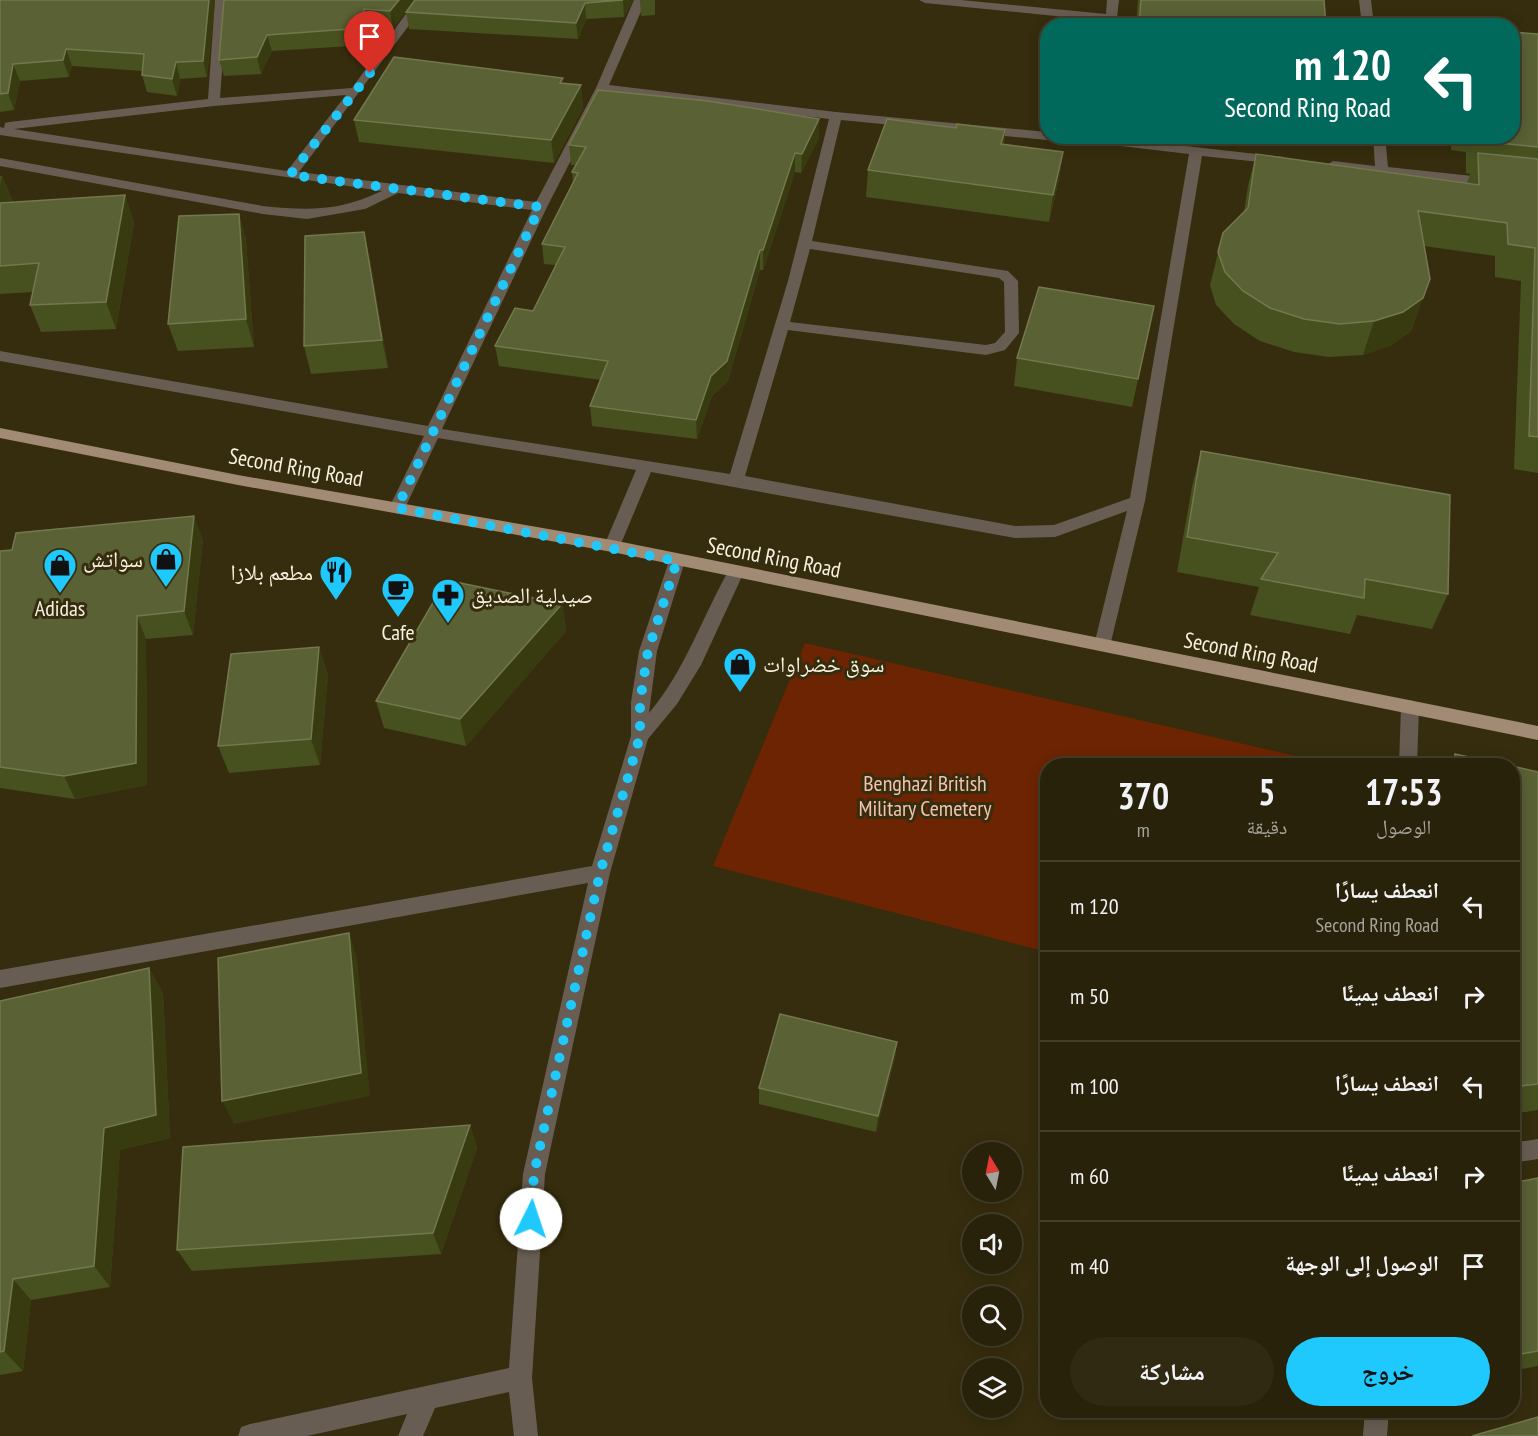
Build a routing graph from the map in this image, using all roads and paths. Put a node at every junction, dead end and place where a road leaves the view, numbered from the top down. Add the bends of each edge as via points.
1 (221, 0) edge
2 (422, 0) edge
3 (640, 0) edge
4 (925, 0) edge
5 (1113, 0) edge
6 (1365, 0) edge
7 (1077, 18) edge
8 (1111, 18) edge
9 (1367, 18) edge
10 (602, 88) junction
11 (356, 91) junction
12 (214, 102) junction
13 (836, 116) junction
14 (0, 129) edge
15 (1040, 135) edge
16 (1142, 144) edge
17 (1380, 144) edge
18 (1197, 151) junction
19 (1289, 161) edge
20 (0, 162) edge
21 (1324, 164) edge
22 (1382, 170) junction
23 (290, 175) junction
24 (1538, 187) edge
25 (396, 189) junction
26 (540, 207) junction
27 (804, 244) junction
28 (782, 325) junction
29 (0, 356) edge
30 (431, 432) junction
31 (0, 433) edge
32 (646, 465) junction
33 (736, 480) junction
34 (1137, 501) junction
35 (397, 508) junction
36 (612, 546) junction
37 (677, 561) junction
38 (736, 572) junction
39 (1103, 645) junction
40 (1410, 707) junction
41 (1538, 733) edge
42 (640, 736) junction
43 (1408, 758) edge
44 (600, 873) junction
45 (0, 979) edge
46 (1538, 1149) edge
47 (1520, 1152) edge
48 (520, 1378) junction
49 (427, 1398) junction
50 (1376, 1418) edge
51 (250, 1436) edge
52 (410, 1436) edge
53 (526, 1436) edge
54 (1375, 1436) edge

1 - 12 street
2 - 11 street
3 - 10 street
4 - 7 street
5 - 8 street
6 - 9 street
10 - 13 street
10 - 26 street
11 - 12 street
11 - 23 street
12 - 14 street
13 - 15 street
13 - 27 street
14 - 23 street
16 - 18 street
17 - 22 street
18 - 19 street
18 - 34 street
20 - 25 street via 307,215 360,206
21 - 22 street
22 - 24 street
23 - 25 street
25 - 26 street
26 - 30 street
27 - 28 street
27 - 28 street via 1003,274 1011,281 1012,333 1000,347 986,350
28 - 33 street
29 - 30 street
30 - 32 street
30 - 35 street
31 - 35 main road, Second Ring Road
32 - 33 street
32 - 36 street
33 - 34 street via 1015,532 1055,531
34 - 39 street
35 - 36 main road, Second Ring Road
36 - 37 main road, Second Ring Road
37 - 38 main road, Second Ring Road
37 - 42 street via 648,651 640,702
38 - 39 main road, Second Ring Road
38 - 42 street via 695,660 671,699
39 - 40 main road, Second Ring Road
40 - 41 main road, Second Ring Road
40 - 43 street
42 - 44 street
44 - 45 street
44 - 48 street via 534,1174
46 - 47 street
48 - 49 street
48 - 53 street
49 - 51 street
49 - 52 street
50 - 54 street

